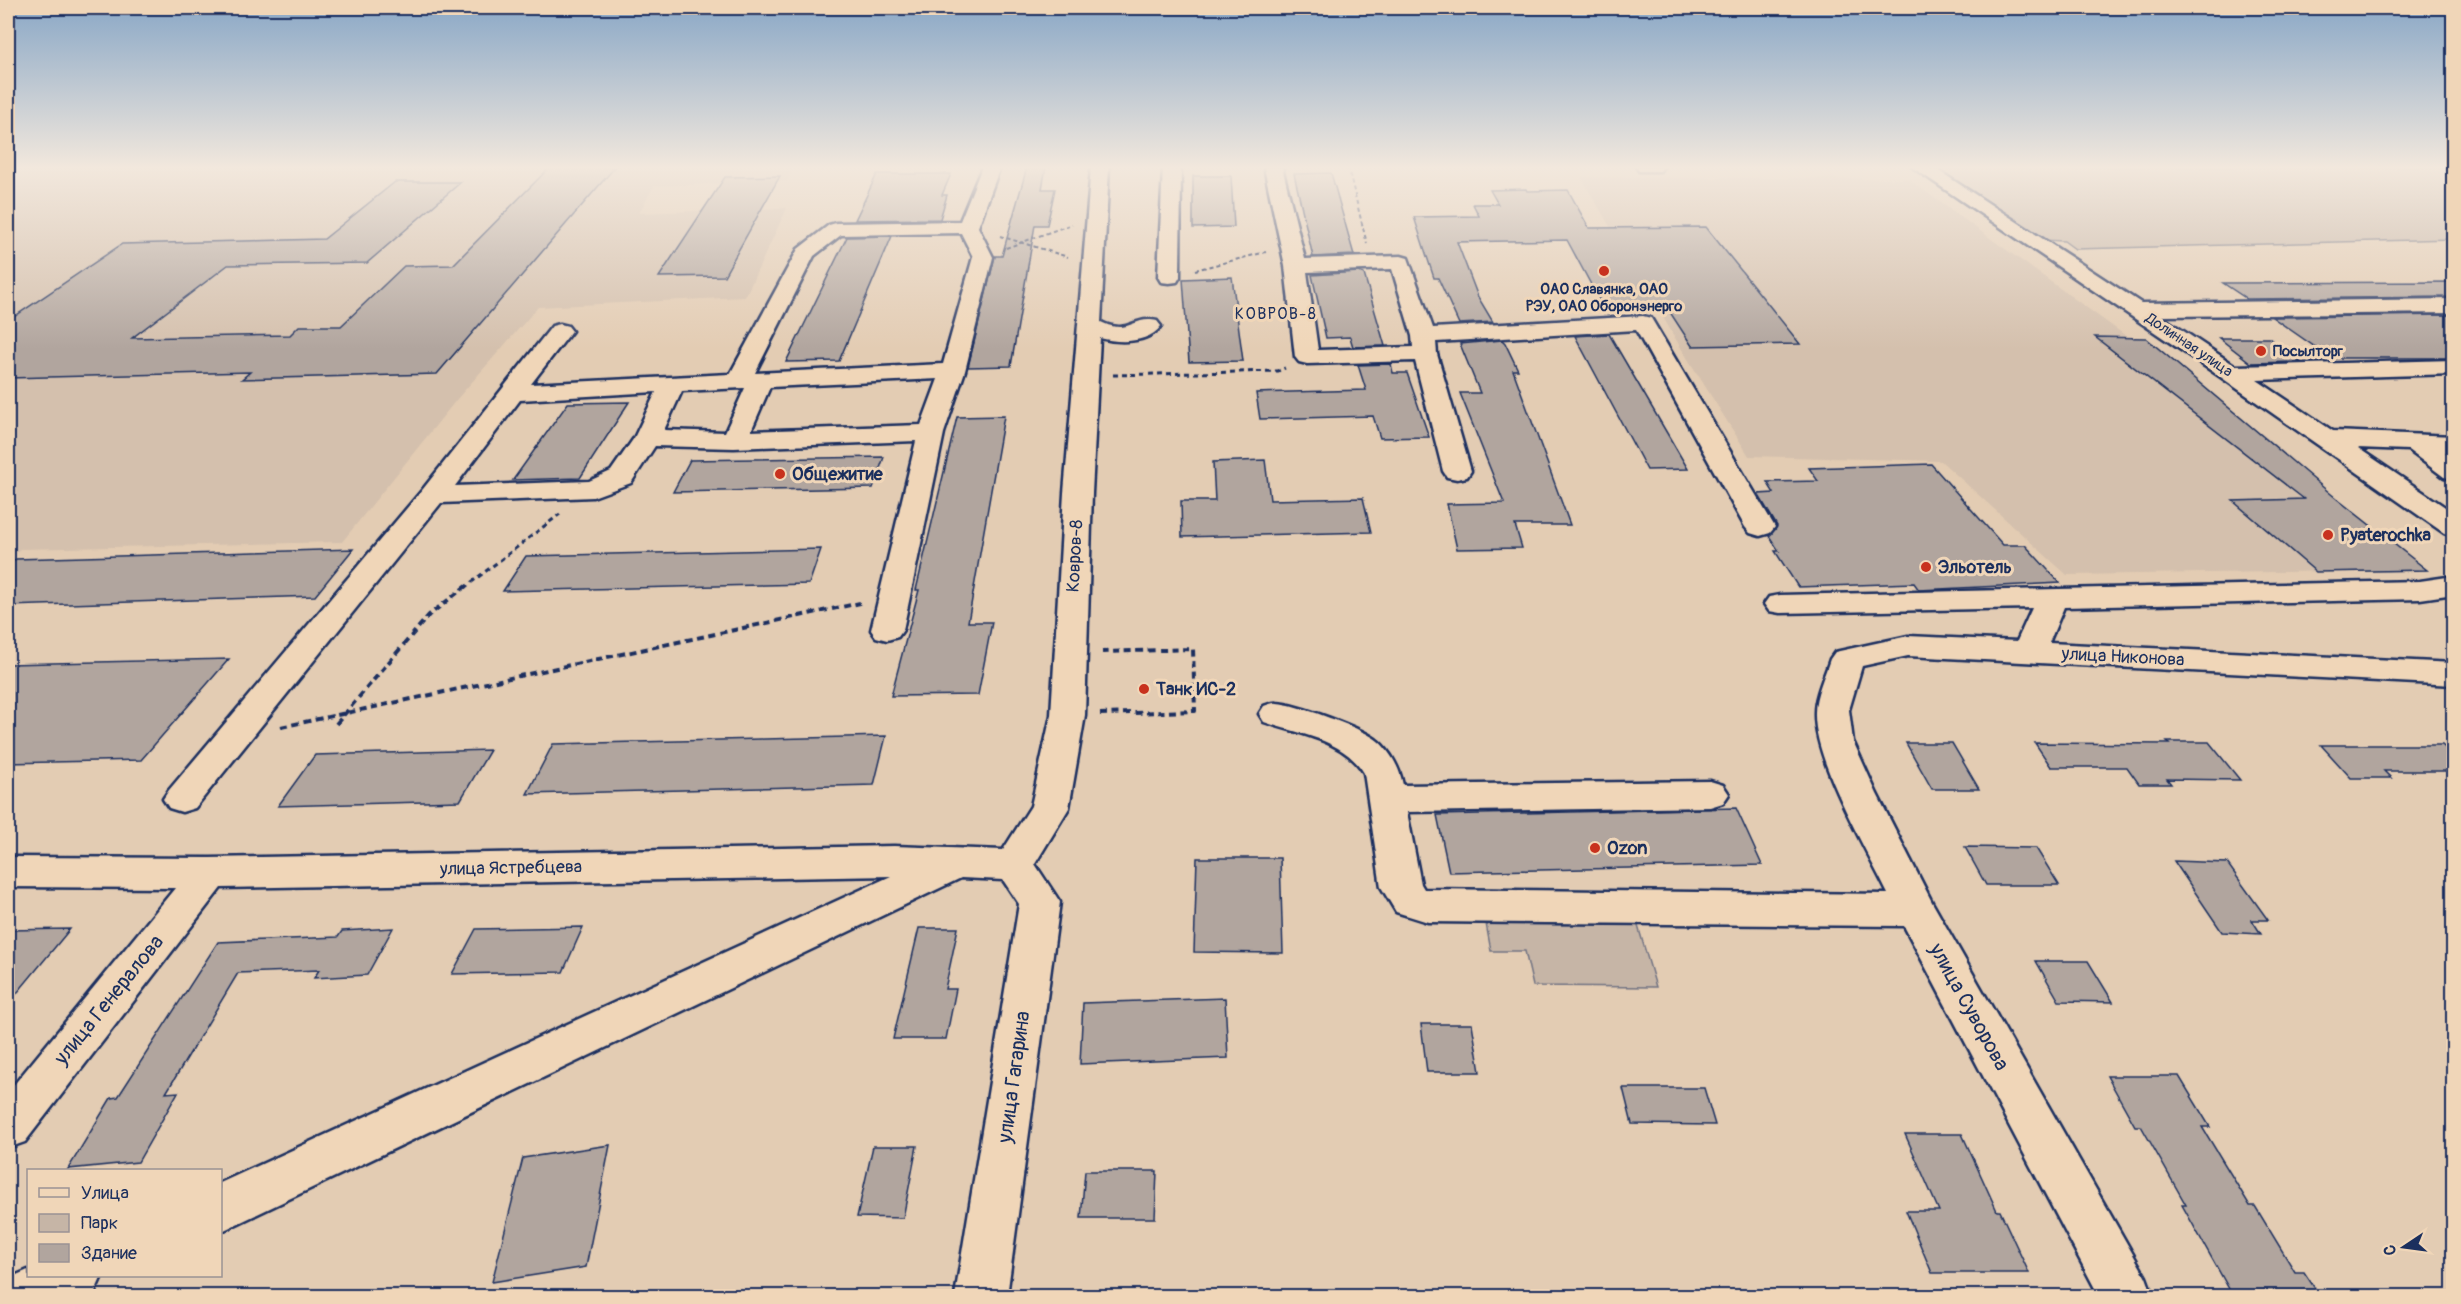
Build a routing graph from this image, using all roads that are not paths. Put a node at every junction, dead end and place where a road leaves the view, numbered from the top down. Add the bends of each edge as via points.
1 (968, 227) edge
2 (912, 228) edge
3 (1095, 228) edge
4 (1170, 228) edge
5 (1287, 228) edge
6 (2014, 228) edge
7 (1293, 256) junction
8 (1169, 277) road end
9 (2454, 306) edge
10 (2138, 310) junction
11 (1090, 326) junction
12 (1149, 326) dead end
13 (560, 331) dead end
14 (1425, 345) junction
15 (2454, 367) edge
16 (953, 371) junction
17 (2231, 373) junction
18 (750, 381) junction
19 (673, 384) junction
20 (512, 393) junction
21 (931, 433) junction
22 (647, 438) junction
23 (2327, 439) junction
24 (734, 440) junction
25 (2417, 444) junction
26 (2454, 444) edge
27 (1457, 471) dead end
28 (2454, 471) edge
29 (433, 495) junction
30 (1760, 527) dead end
31 (2454, 527) edge
32 (2454, 585) edge
33 (2052, 598) junction
34 (1780, 603) dead end
35 (887, 630) dead end
36 (2029, 652) junction
37 (2454, 674) edge
38 (1832, 710) joint
39 (1276, 714) dead end
40 (1710, 794) dead end
41 (182, 799) dead end
42 (1387, 799) junction
43 (954, 864) junction
44 (1014, 865) junction
45 (8, 872) edge
46 (210, 873) junction
47 (1916, 910) junction
48 (8, 1126) edge
49 (222, 1207) edge
50 (72, 1277) edge
51 (31, 1296) edge
52 (981, 1296) edge
53 (2127, 1296) edge

1 - 16 street via 983,257
2 - 18 street via 836,229 805,253
3 - 11 street, Ковров-8
4 - 8 street
5 - 7 street
6 - 10 street, Долинная улица
7 - 14 street via 1401,262
7 - 14 street via 1307,357
9 - 10 street
10 - 17 street, Долинная улица
11 - 12 street via 1108,335 1133,334
11 - 44 street, Ковров-8 via 1068,715 1050,808
13 - 20 street
14 - 27 street
14 - 30 street via 1643,323
15 - 17 street
16 - 18 street
16 - 21 street
17 - 23 street, Долинная улица
18 - 19 street
18 - 24 street
19 - 20 street
19 - 22 street
20 - 29 street
21 - 24 street
21 - 35 street
22 - 24 street
22 - 29 street via 621,477 593,489
23 - 25 street
23 - 31 street, Долинная улица
25 - 26 street
25 - 28 street
29 - 41 street
32 - 33 street via 2420,590
33 - 34 street
33 - 36 street
36 - 37 street, улица Никонова
36 - 38 street, улица Никонова via 1908,646 1846,659
38 - 47 street, улица Суворова via 1835,741
39 - 42 street via 1363,747 1382,773
40 - 42 street
42 - 47 street via 1401,887 1410,901 1428,906
43 - 44 street, улица Ястребцева
43 - 46 street, улица Ястребцева via 894,861
43 - 49 street
44 - 52 street, улица Гагарина via 1040,902
45 - 46 street, улица Ястребцева
46 - 48 street, улица Генералова
47 - 53 street, улица Суворова
50 - 51 street

